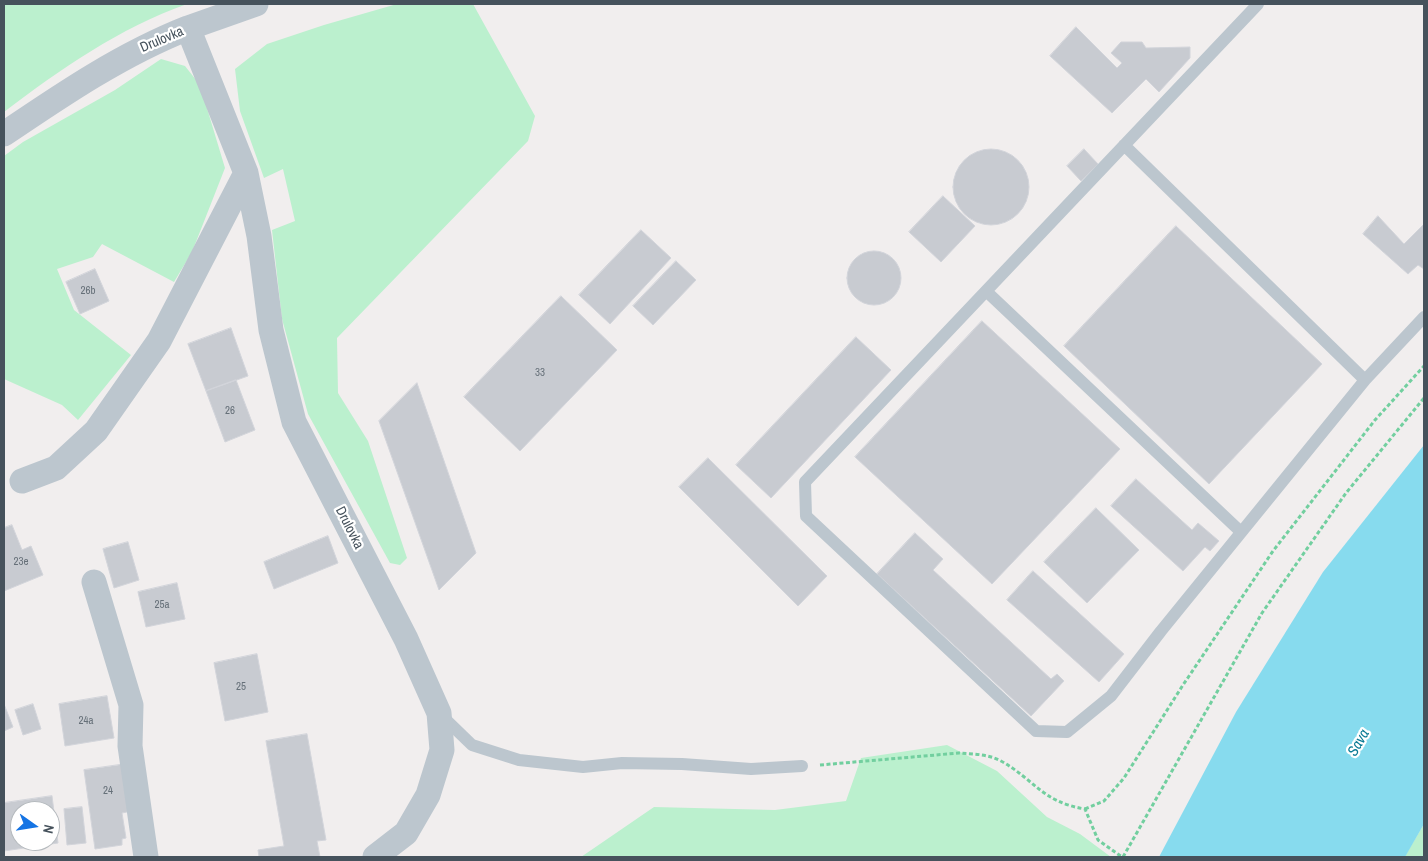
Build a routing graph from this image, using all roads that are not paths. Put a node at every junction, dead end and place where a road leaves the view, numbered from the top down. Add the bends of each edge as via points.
1 (256, 4) edge
2 (1258, 4) edge
3 (188, 28) junction
4 (4, 134) edge
5 (1124, 145) junction
6 (246, 173) junction
7 (986, 291) junction
8 (1424, 317) edge
9 (1365, 380) junction
10 (22, 481) dead end
11 (1241, 532) junction
12 (94, 582) dead end
13 (439, 713) junction
14 (802, 766) road end
15 (146, 857) edge
16 (375, 857) edge

1 - 3 street
2 - 5 lane
3 - 4 street, Drulovka via 155,41 98,72
3 - 6 street, Drulovka
5 - 7 lane
5 - 9 lane
6 - 10 street via 159,341 96,431 56,468
6 - 13 street, Drulovka via 259,236 271,330 294,422 406,639
7 - 11 lane
7 - 11 lane via 805,482 806,516 1036,731 1067,732 1111,696
8 - 9 lane
9 - 11 lane
12 - 15 street via 131,705 130,746
13 - 14 lane via 472,745 519,760 583,766 682,764 751,769
13 - 16 street, Drulovka via 442,750 428,794 406,833

